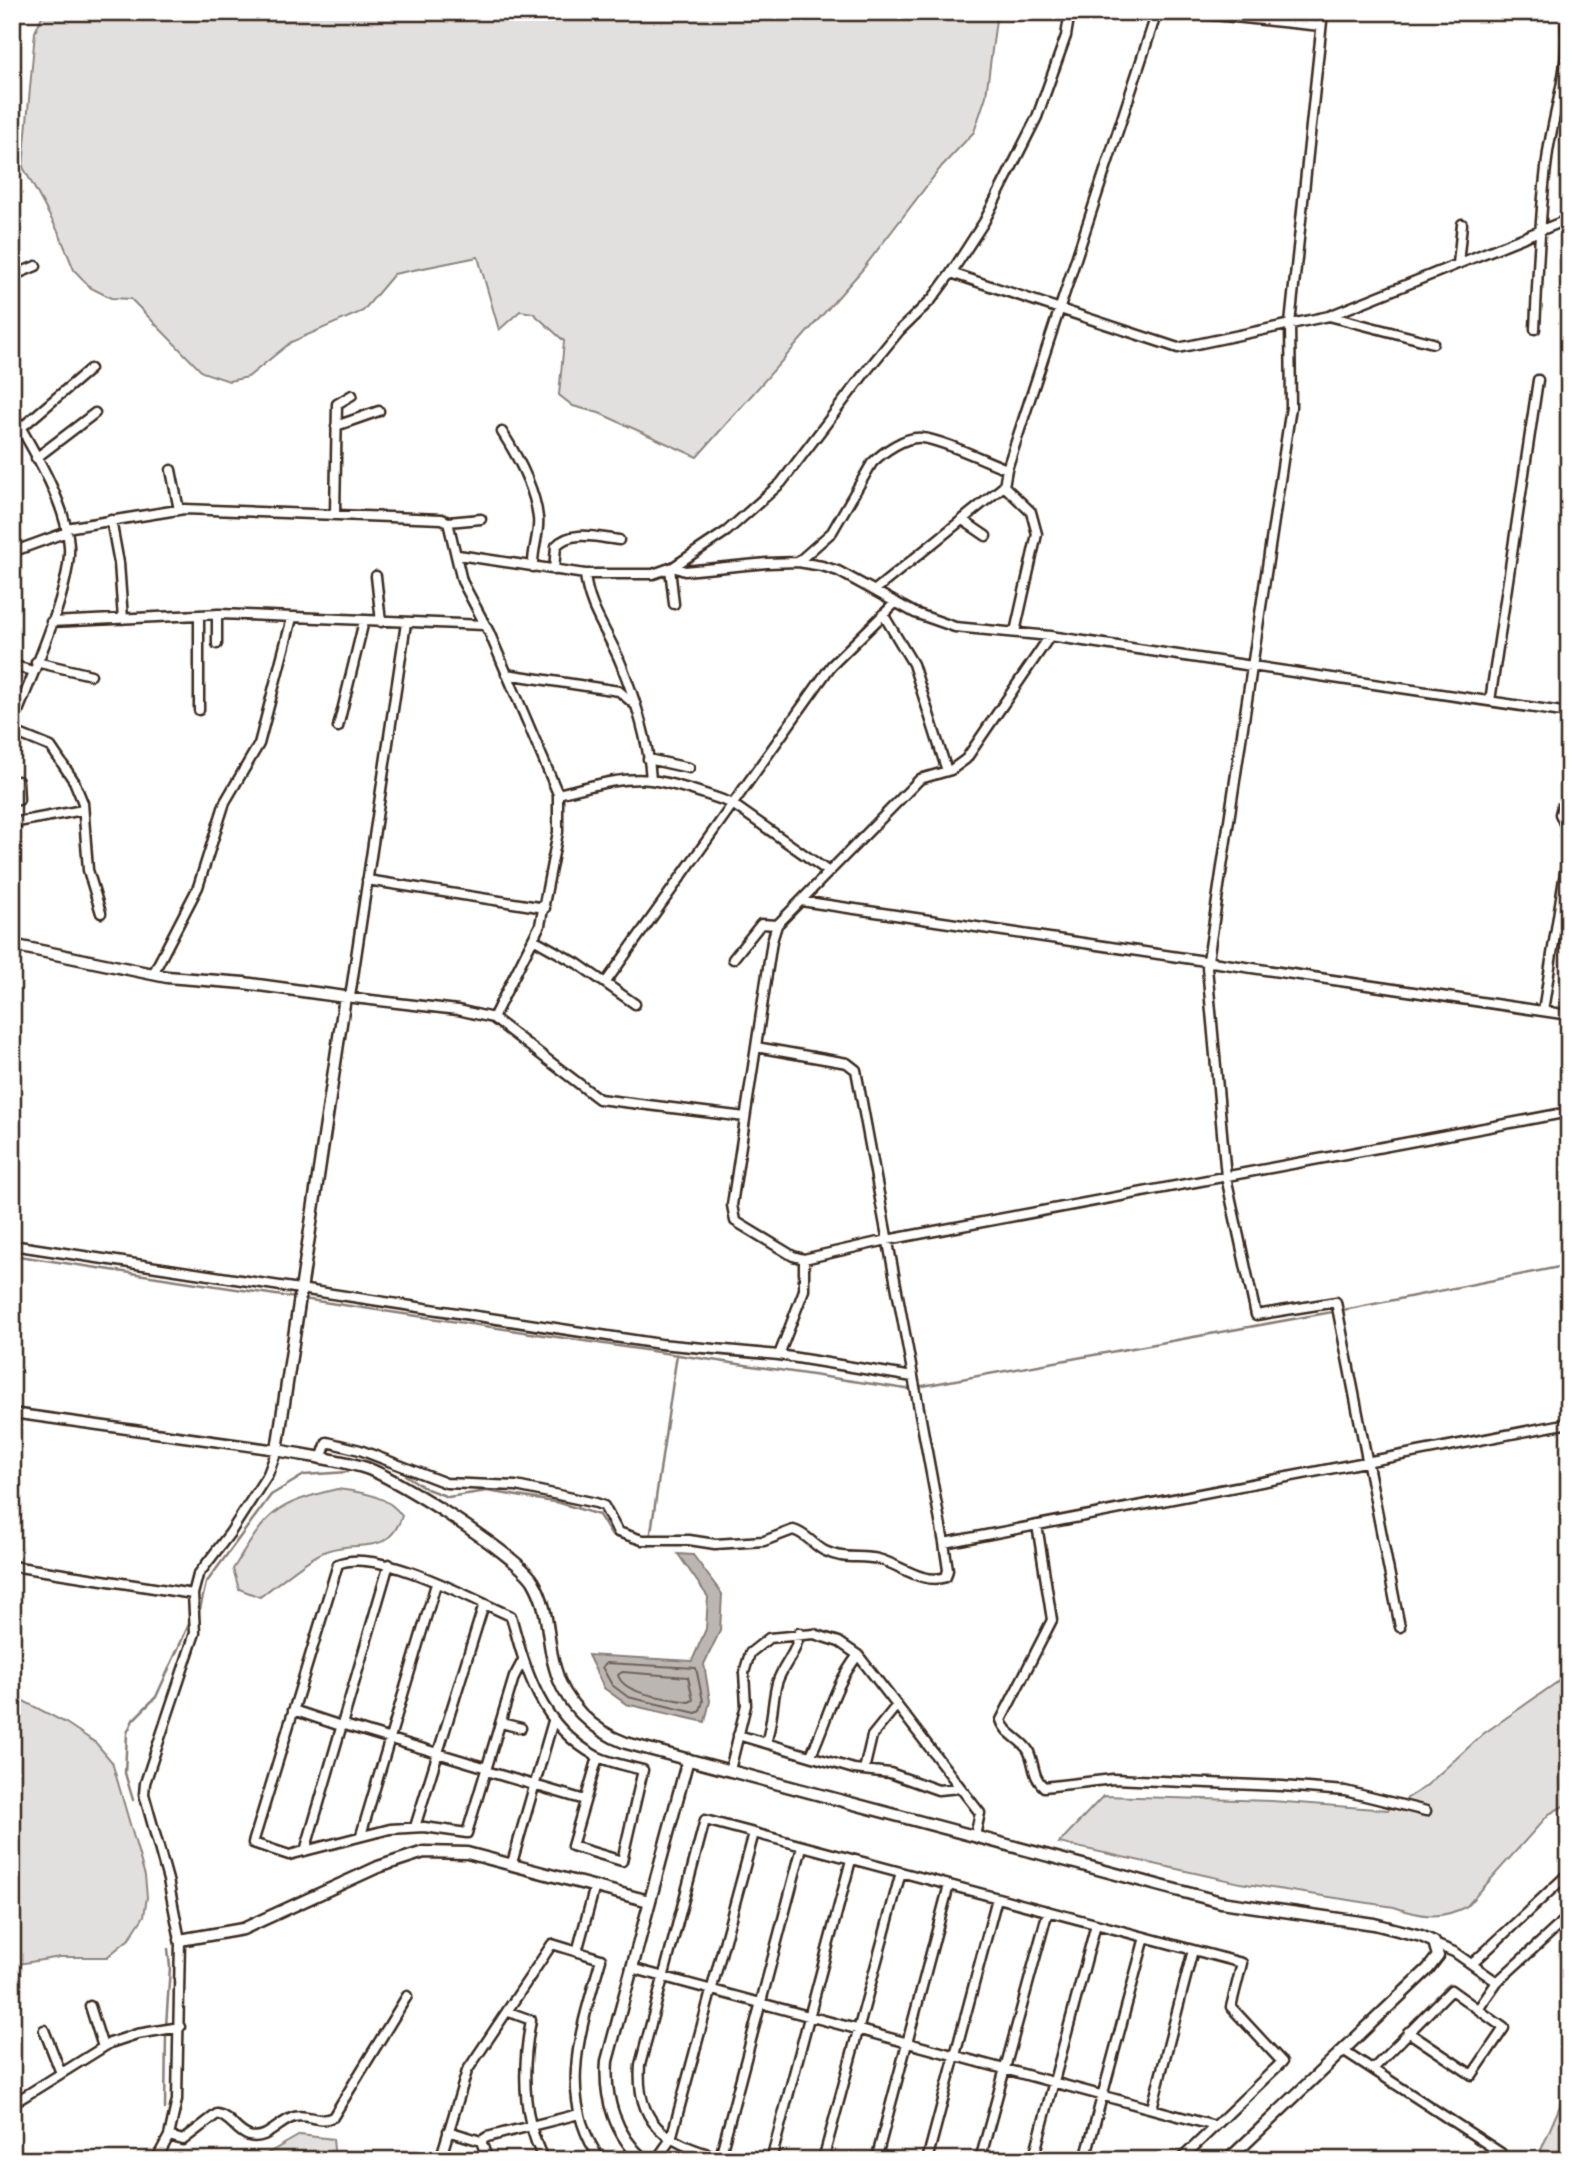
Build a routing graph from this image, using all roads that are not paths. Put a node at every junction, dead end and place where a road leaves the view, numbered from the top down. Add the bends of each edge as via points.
1 (1070, 12) edge
2 (1157, 12) edge
3 (1184, 12) edge
4 (1323, 12) edge
5 (1566, 25) dead end
6 (1321, 26) junction
7 (1567, 53) edge
8 (1569, 219) edge
9 (1462, 224) dead end
10 (1541, 230) junction
11 (1458, 264) junction
12 (36, 266) dead end
13 (951, 273) junction
14 (12, 276) edge
15 (1060, 309) junction
16 (1329, 316) junction
17 (1290, 324) junction
18 (1535, 329) dead end
19 (1433, 343) dead end
20 (90, 369) dead end
21 (1538, 380) dead end
22 (352, 395) dead end
23 (379, 411) dead end
24 (12, 413) edge
25 (95, 413) dead end
26 (336, 426) junction
27 (21, 428) junction
28 (502, 432) dead end
29 (36, 457) junction
30 (1007, 469) junction
31 (171, 470) dead end
32 (1004, 486) junction
33 (179, 510) junction
34 (335, 514) junction
35 (481, 519) dead end
36 (111, 520) junction
37 (964, 521) junction
38 (448, 522) junction
39 (67, 530) junction
40 (986, 536) dead end
41 (619, 540) dead end
42 (12, 552) edge
43 (458, 555) junction
44 (798, 562) junction
45 (533, 567) junction
46 (672, 568) junction
47 (554, 570) junction
48 (584, 574) junction
49 (376, 576) dead end
50 (875, 590) junction
51 (895, 603) junction
52 (674, 604) dead end
53 (218, 614) junction
54 (883, 614) junction
55 (199, 616) junction
56 (292, 618) junction
57 (123, 620) junction
58 (363, 621) junction
59 (51, 622) junction
60 (381, 622) junction
61 (406, 623) junction
62 (484, 625) junction
63 (1015, 632) junction
64 (1050, 636) junction
65 (217, 643) dead end
66 (12, 665) edge
67 (1252, 665) junction
68 (35, 667) junction
69 (506, 674) junction
70 (91, 675) dead end
71 (1490, 701) junction
72 (634, 704) junction
73 (199, 710) dead end
74 (1569, 713) edge
75 (12, 726) edge
76 (338, 727) dead end
77 (12, 731) edge
78 (648, 759) junction
79 (689, 768) dead end
80 (947, 771) junction
81 (651, 780) junction
82 (18, 781) dead end
83 (558, 794) junction
84 (12, 800) edge
85 (1569, 802) edge
86 (731, 803) junction
87 (83, 810) junction
88 (12, 823) edge
89 (1569, 834) edge
90 (1569, 847) edge
91 (829, 872) junction
92 (367, 880) junction
93 (801, 901) junction
94 (545, 908) junction
95 (101, 913) dead end
96 (778, 925) junction
97 (535, 940) junction
98 (12, 945) edge
99 (733, 959) dead end
100 (1209, 960) junction
101 (153, 974) junction
102 (606, 982) junction
103 (347, 997) junction
104 (635, 1004) dead end
105 (1543, 1011) junction
106 (1569, 1015) edge
107 (493, 1018) junction
108 (756, 1047) junction
109 (1569, 1112) edge
110 (745, 1117) junction
111 (1226, 1177) junction
112 (887, 1240) junction
113 (12, 1245) edge
114 (804, 1259) junction
115 (300, 1288) junction
116 (779, 1354) junction
117 (913, 1380) junction
118 (12, 1413) edge
119 (1569, 1423) edge
120 (277, 1450) junction
121 (321, 1459) junction
122 (1367, 1461) junction
123 (1037, 1525) junction
124 (944, 1543) junction
125 (390, 1564) junction
126 (12, 1566) edge
127 (436, 1584) junction
128 (193, 1594) junction
129 (484, 1604) junction
130 (1400, 1627) dead end
131 (799, 1633) junction
132 (858, 1655) junction
133 (523, 1660) junction
134 (897, 1705) junction
135 (293, 1710) junction
136 (553, 1721) junction
137 (501, 1723) junction
138 (341, 1725) junction
139 (521, 1728) dead end
140 (738, 1735) junction
141 (390, 1738) junction
142 (766, 1742) junction
143 (438, 1753) junction
144 (811, 1755) junction
145 (598, 1757) junction
146 (688, 1759) junction
147 (487, 1769) junction
148 (730, 1770) junction
149 (864, 1770) junction
150 (535, 1785) junction
151 (960, 1788) junction
152 (585, 1800) junction
153 (1426, 1811) dead end
154 (415, 1827) junction
155 (754, 1833) junction
156 (362, 1835) junction
157 (975, 1836) junction
158 (802, 1847) junction
159 (304, 1851) junction
160 (851, 1860) junction
161 (512, 1863) junction
162 (901, 1872) junction
163 (1569, 1873) edge
164 (949, 1885) junction
165 (595, 1886) junction
166 (997, 1898) junction
167 (649, 1901) junction
168 (1048, 1911) junction
169 (1569, 1916) edge
170 (1096, 1924) junction
171 (1145, 1937) junction
172 (180, 1940) junction
173 (1437, 1945) junction
174 (1193, 1950) junction
175 (578, 1952) junction
176 (1472, 1964) junction
177 (631, 1968) junction
178 (662, 1978) junction
179 (1497, 1982) junction
180 (712, 1990) junction
181 (407, 1996) dead end
182 (760, 2003) junction
183 (90, 2006) dead end
184 (1479, 2008) junction
185 (509, 2012) junction
186 (810, 2015) junction
187 (180, 2027) junction
188 (859, 2029) junction
189 (44, 2030) dead end
190 (1408, 2032) junction
191 (907, 2042) junction
192 (103, 2047) junction
193 (1343, 2050) junction
194 (955, 2055) junction
195 (1005, 2069) junction
196 (1373, 2069) junction
197 (61, 2073) junction
198 (1054, 2082) junction
199 (1102, 2095) junction
200 (12, 2104) edge
201 (1152, 2108) junction
202 (579, 2114) junction
203 (531, 2126) junction
204 (1215, 2126) junction
205 (448, 2132) junction
206 (169, 2136) junction
207 (671, 2139) junction
208 (481, 2141) junction
209 (1501, 2153) dead end
210 (724, 2158) edge
211 (156, 2160) edge
212 (440, 2160) edge
213 (488, 2160) edge
214 (544, 2160) edge
215 (601, 2160) edge
216 (644, 2160) edge
217 (656, 2160) edge
218 (771, 2160) edge
219 (823, 2160) edge
220 (876, 2160) edge
221 (927, 2160) edge
222 (980, 2160) edge
223 (1033, 2160) edge
224 (1085, 2160) edge
225 (1180, 2160) edge
226 (1228, 2160) edge

1 - 13 street via 1037,117 984,222
2 - 15 street
3 - 6 street
4 - 6 street
5 - 7 street
6 - 17 street
7 - 10 street via 1551,131
8 - 10 street
9 - 11 street
10 - 11 street
10 - 18 street
11 - 16 street
12 - 14 street
13 - 15 street
13 - 46 street via 855,384 780,484 727,531
15 - 17 street via 1178,348
15 - 30 street
16 - 17 street
16 - 19 street
17 - 67 street via 1291,407
20 - 27 street
21 - 71 street
22 - 26 street via 337,404
23 - 26 street
24 - 27 street
25 - 29 street
26 - 34 street
27 - 29 street
28 - 45 street via 515,452 538,518
29 - 39 street
30 - 32 street
30 - 44 street via 923,438 905,442 872,463 832,532
31 - 33 street
32 - 37 street
32 - 63 street via 1031,512 1037,534
33 - 34 street
33 - 36 street
34 - 38 street
35 - 38 street
36 - 39 street
36 - 57 street
37 - 40 street
37 - 50 street
38 - 43 street
39 - 42 street
39 - 59 street via 68,566
41 - 47 street via 566,538 554,553
43 - 45 street
43 - 62 street via 462,581
44 - 46 street via 685,571
44 - 50 street via 832,568
45 - 47 street
46 - 48 street via 653,574
46 - 52 street
47 - 48 street
48 - 72 street via 587,596 621,663
49 - 60 street
50 - 51 street
51 - 54 street
51 - 63 street via 941,624
53 - 55 street
53 - 56 street
53 - 65 street
54 - 80 street via 913,664
54 - 86 street via 831,666
55 - 57 street
55 - 73 street
56 - 58 street
56 - 101 street via 259,744 225,802 198,887
57 - 59 street
58 - 60 street
58 - 76 street
59 - 68 street
60 - 61 street
61 - 62 street
61 - 92 street
62 - 69 street
63 - 64 street
64 - 67 street
64 - 80 street via 977,745
66 - 68 street
67 - 71 street
67 - 100 street
68 - 70 street
68 - 75 street
69 - 72 street via 619,691
69 - 83 street
71 - 74 street
72 - 78 street
77 - 87 street via 51,747 74,781
78 - 79 street
78 - 81 street
80 - 91 street via 920,779
81 - 83 street
81 - 86 street
82 - 84 street via 19,800
83 - 94 street via 558,832
85 - 89 street via 1560,814
86 - 91 street
86 - 102 street
87 - 88 street
87 - 95 street via 88,870
90 - 105 street
91 - 93 street
92 - 94 street
92 - 103 street
93 - 96 street
93 - 100 street
94 - 97 street
96 - 99 street via 761,924
96 - 108 street
97 - 102 street
97 - 107 street
98 - 101 street
100 - 105 street
100 - 111 street
101 - 103 street
102 - 104 street
103 - 107 street
103 - 115 street
105 - 106 street
107 - 110 street via 599,1099
108 - 110 street
108 - 112 street via 853,1065
109 - 111 street
110 - 114 street via 735,1221
111 - 112 street
111 - 122 street via 1255,1315 1336,1302
112 - 114 street
112 - 117 street
113 - 115 street
114 - 116 street via 804,1290
115 - 116 street via 660,1344
115 - 120 street
116 - 117 street
117 - 124 street
118 - 120 street
119 - 122 street
120 - 121 street
120 - 128 street via 261,1484 198,1575
121 - 124 street via 327,1442 446,1483 516,1486 601,1504 618,1532 642,1540 752,1542 793,1530 844,1557 877,1559 939,1579 948,1575
121 - 146 street via 367,1468 387,1478 514,1560 538,1590 548,1618 555,1668 580,1712 618,1740
122 - 123 street
122 - 130 street
123 - 124 street
123 - 153 street via 1052,1620 1002,1720 1003,1727 1027,1749 1036,1779 1044,1787 1113,1779 1293,1787 1355,1793
125 - 127 street
125 - 135 street via 365,1559 338,1564
125 - 138 street
126 - 128 street
127 - 129 street
127 - 141 street
128 - 172 street via 195,1633 149,1765 144,1794
129 - 133 street via 511,1616
129 - 143 street
131 - 132 street via 828,1637
131 - 140 street via 769,1638 750,1653 744,1673 746,1705
131 - 142 street via 797,1651 777,1684
132 - 134 street
132 - 144 street via 841,1677
133 - 136 street
133 - 137 street
134 - 149 street via 872,1736
134 - 151 street
135 - 138 street
135 - 159 street via 253,1843 289,1855
136 - 145 street
136 - 150 street
137 - 139 street
137 - 147 street
138 - 141 street
138 - 159 street
140 - 142 street
140 - 148 street
141 - 143 street
141 - 156 street
142 - 144 street
143 - 147 street
143 - 154 street
144 - 149 street
145 - 152 street
145 - 152 street via 643,1770 622,1861 572,1846
146 - 148 street
146 - 167 street
147 - 150 street
147 - 154 street via 467,1833
148 - 157 street
149 - 151 street via 890,1773 940,1790
150 - 152 street
150 - 161 street
151 - 157 street via 980,1813
154 - 156 street
155 - 158 street
155 - 178 street via 705,1820
155 - 180 street
156 - 159 street
157 - 173 street via 1221,1902 1374,1924 1425,1937
158 - 160 street
158 - 182 street
160 - 162 street
160 - 186 street
161 - 165 street
161 - 172 street via 467,1853 412,1854 243,1929
162 - 164 street
162 - 188 street
163 - 176 street
164 - 166 street
164 - 191 street
165 - 167 street
165 - 175 street
166 - 168 street
166 - 194 street
167 - 177 street
168 - 170 street
168 - 195 street
169 - 179 street
170 - 171 street
170 - 198 street
171 - 174 street
171 - 199 street
172 - 187 street
173 - 176 street
173 - 193 street via 1438,1956 1428,1969
174 - 201 street
174 - 204 street via 1242,1963 1231,2007 1282,2062
175 - 185 street via 552,1944
175 - 202 street via 601,1959 576,2050
176 - 179 street
177 - 178 street
177 - 216 street via 609,2050 606,2082 617,2123
178 - 180 street
178 - 207 street via 640,2065 640,2087 648,2115
179 - 184 street
180 - 182 street
180 - 207 street
181 - 206 street via 333,2117 323,2121 296,2116 255,2137 217,2114 183,2140
182 - 186 street
182 - 210 street
183 - 192 street
184 - 190 street via 1451,1990
184 - 190 street via 1504,2028 1472,2075
185 - 203 street via 531,2020 524,2075
185 - 205 street via 467,2071
186 - 188 street
186 - 218 street
187 - 192 street via 137,2034
187 - 206 street via 177,2100
188 - 191 street
188 - 219 street
189 - 197 street
190 - 196 street
191 - 194 street
191 - 220 street
192 - 197 street
193 - 196 street
193 - 226 street
194 - 195 street
194 - 221 street
195 - 198 street
195 - 222 street
196 - 209 street
197 - 200 street
198 - 199 street
198 - 223 street
199 - 201 street
199 - 224 street
201 - 204 street
202 - 203 street
202 - 215 street
203 - 208 street
203 - 214 street
204 - 225 street
205 - 208 street
205 - 212 street
206 - 211 street
207 - 210 street via 680,2146
207 - 217 street
208 - 213 street

